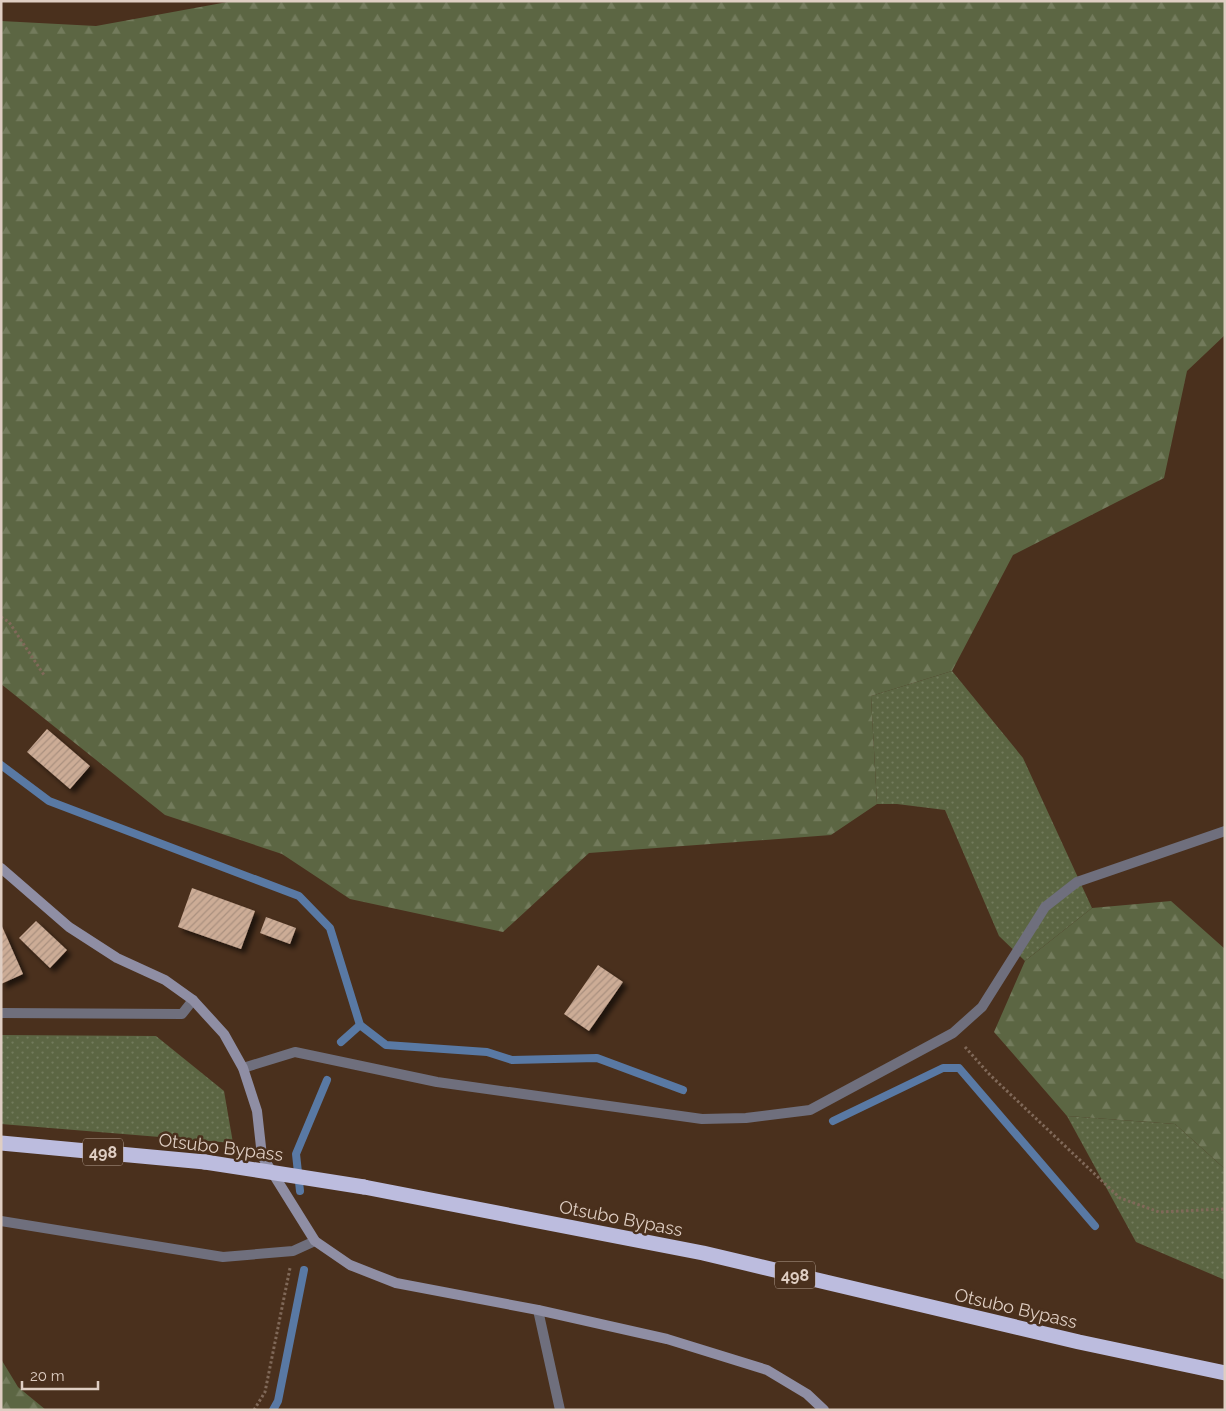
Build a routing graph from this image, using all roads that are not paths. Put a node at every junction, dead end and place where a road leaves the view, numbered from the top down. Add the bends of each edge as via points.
1 (1225, 831) edge
2 (1, 868) edge
3 (193, 1000) junction
4 (1, 1013) edge
5 (243, 1068) junction
6 (1, 1142) edge
7 (1, 1221) edge
8 (315, 1240) junction
9 (538, 1310) junction
10 (1225, 1373) edge
11 (560, 1410) edge
12 (824, 1410) edge

1 - 5 street via 1076,882 1045,907 982,1007 953,1033 810,1110 746,1118 702,1119 437,1082 295,1052
2 - 3 street via 69,927 117,958 165,980
3 - 4 street via 182,1014
3 - 5 street via 224,1034
5 - 8 street via 257,1111 262,1156
6 - 10 highway, Otsubo Bypass / 498, bridge via 205,1162 364,1186 703,1253
7 - 8 street via 223,1257 293,1251
8 - 9 street via 350,1265 396,1283
9 - 11 street
9 - 12 street via 667,1339 767,1370 807,1394

